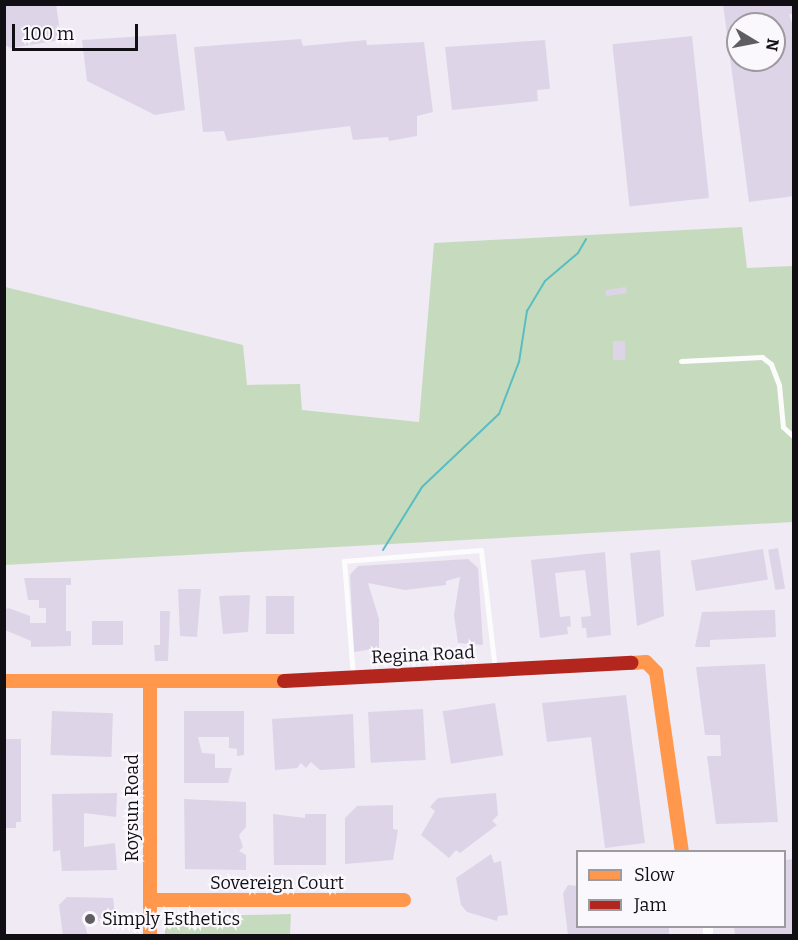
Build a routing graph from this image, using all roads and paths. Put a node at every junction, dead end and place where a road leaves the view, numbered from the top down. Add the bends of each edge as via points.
1 (681, 361) dead end
2 (794, 437) edge
3 (495, 669) junction
4 (353, 677) junction
5 (4, 681) edge
6 (150, 681) junction
7 (682, 850) edge
8 (150, 900) junction
9 (405, 900) dead end
10 (150, 936) edge

1 - 2 lane via 762,357 771,364 780,385 783,427
3 - 4 street, Regina Road
3 - 4 lane via 481,550 344,561
3 - 7 street, Regina Road via 637,660 652,665 660,692
4 - 6 street, Regina Road via 271,682
5 - 6 street, Regina Road
6 - 8 street, Roysun Road
8 - 9 street, Sovereign Court
8 - 10 street, Roysun Road

